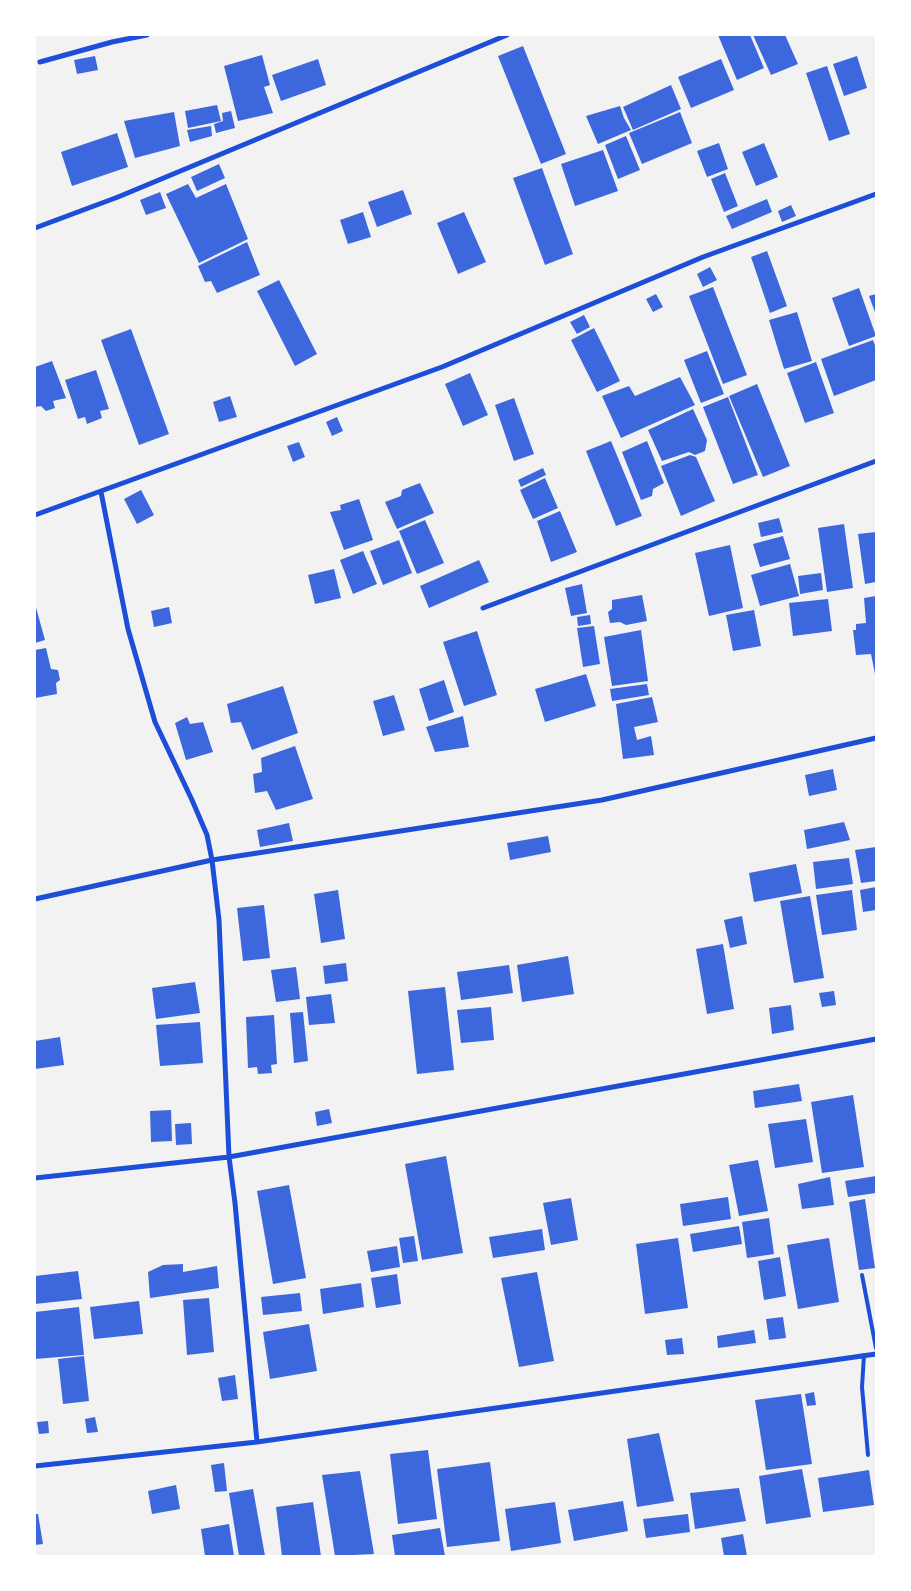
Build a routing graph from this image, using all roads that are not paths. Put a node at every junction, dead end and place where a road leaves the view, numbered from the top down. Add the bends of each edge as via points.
1 (147, 35) edge
2 (508, 35) edge
3 (40, 62) dead end
4 (876, 194) edge
5 (35, 228) edge
6 (876, 460) edge
7 (101, 492) junction
8 (35, 515) edge
9 (483, 608) dead end
10 (876, 738) edge
11 (212, 860) junction
12 (35, 899) edge
13 (876, 1039) edge
14 (229, 1157) junction
15 (35, 1178) edge
16 (862, 1275) dead end
17 (876, 1348) edge
18 (876, 1354) edge
19 (864, 1355) junction
20 (256, 1442) junction
21 (868, 1455) dead end
22 (35, 1466) edge

1 - 3 street
2 - 5 street via 118,197
4 - 7 street via 703,257 442,367
6 - 9 street
7 - 8 street
7 - 11 street via 128,629 155,722 207,835
10 - 11 street via 602,800
11 - 12 street
11 - 14 street via 219,920
13 - 14 street
14 - 15 street
14 - 20 street
16 - 17 lane
18 - 19 street
19 - 20 street
19 - 21 lane via 862,1387
20 - 22 street

